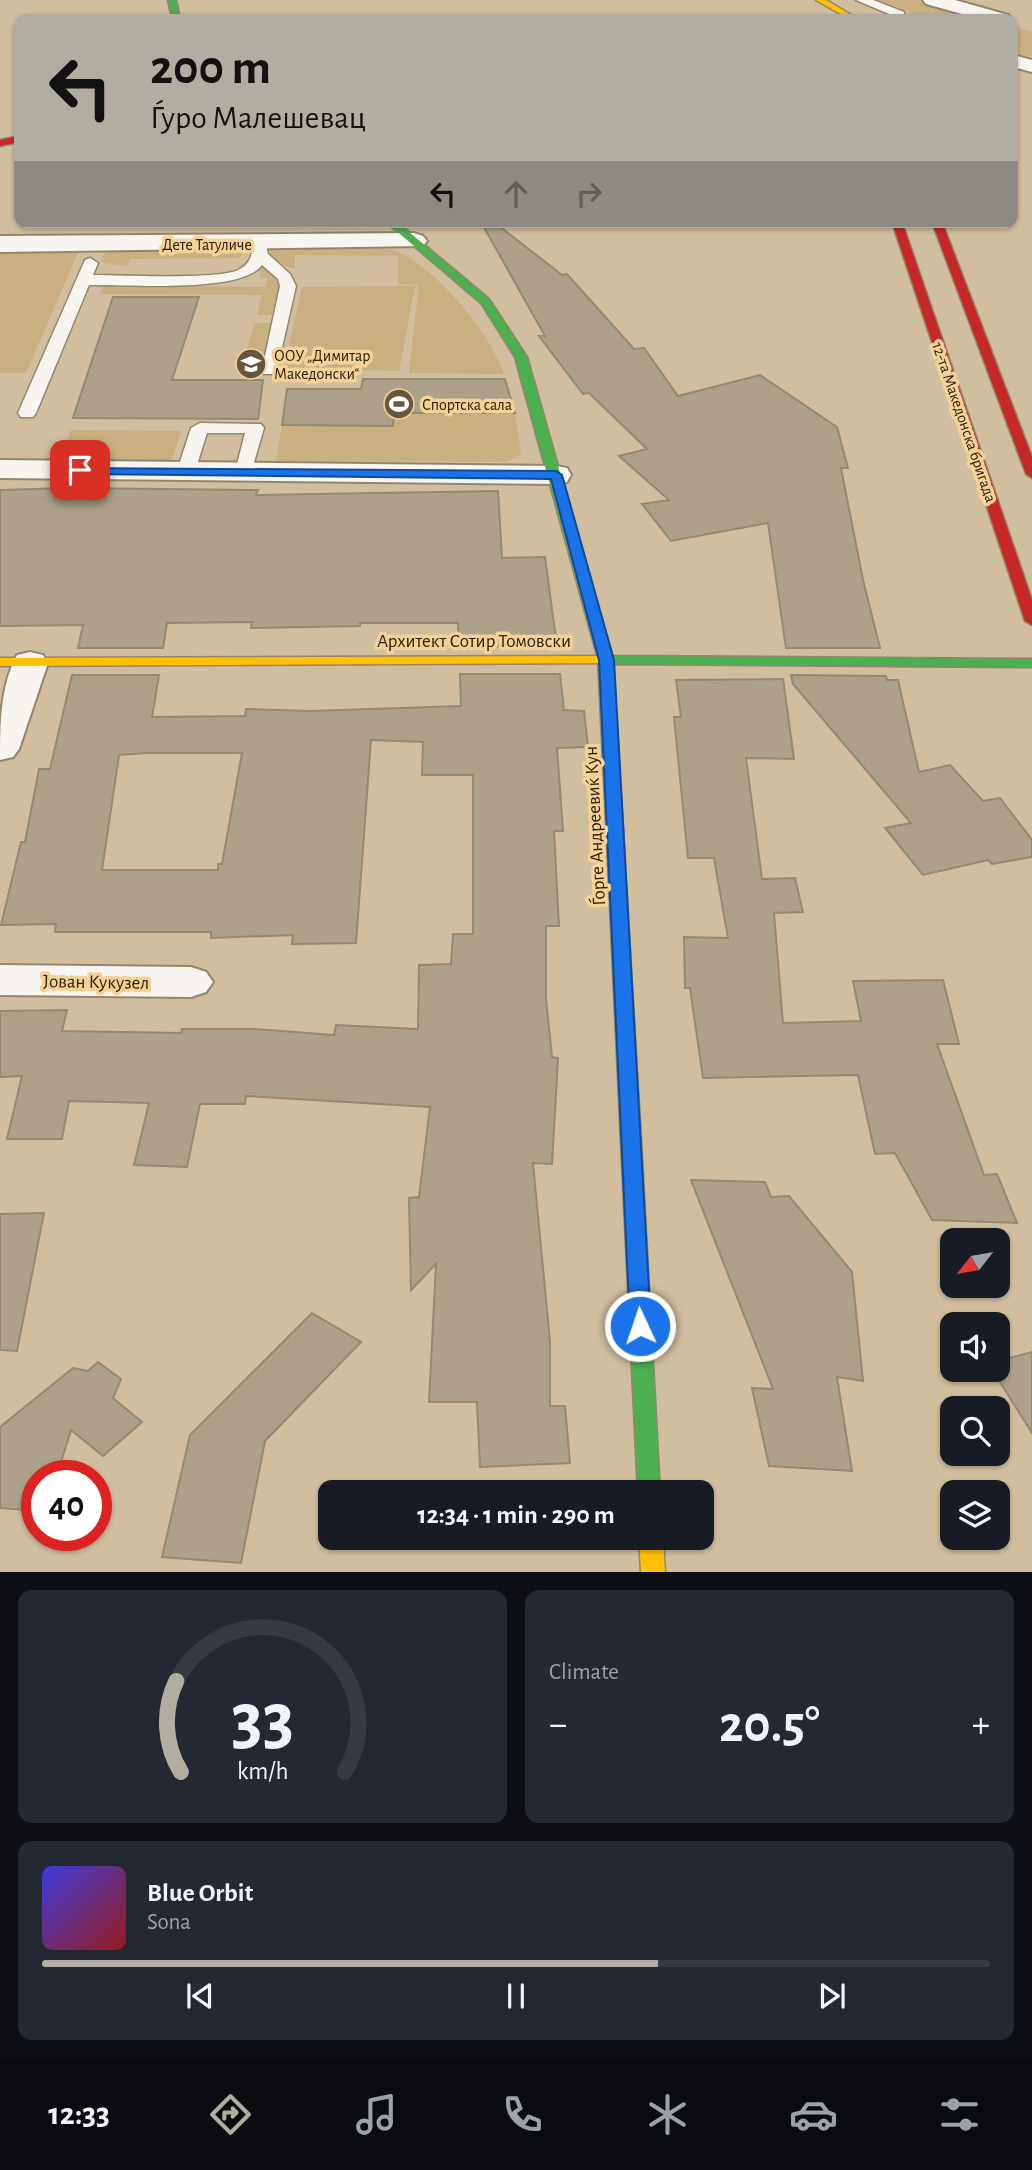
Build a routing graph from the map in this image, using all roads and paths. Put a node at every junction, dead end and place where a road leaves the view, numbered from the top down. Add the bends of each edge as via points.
1 (933, 0) edge
2 (844, 9) edge
3 (900, 14) edge
4 (983, 14) edge
5 (398, 228) edge
6 (899, 228) edge
7 (939, 228) edge
8 (414, 241) junction
9 (0, 244) edge
10 (260, 250) junction
11 (90, 262) dead end
12 (84, 280) junction
13 (270, 370) dead end
14 (27, 413) dead end
15 (0, 469) edge
16 (186, 471) junction
17 (244, 472) junction
18 (1032, 474) edge
19 (556, 475) junction
20 (1032, 621) edge
21 (607, 660) junction
22 (15, 662) edge
23 (1032, 663) edge
24 (0, 749) edge
25 (0, 980) edge
26 (191, 982) dead end
27 (648, 1480) edge
28 (652, 1550) edge
29 (653, 1572) edge

1 - 4 street
2 - 3 lane via 891,9
5 - 8 street, Ѓорге Андреевиќ Кун
6 - 20 street, 12-та Македонска бригада
7 - 18 street
8 - 10 street, Дете Татуличе
8 - 19 street, Ѓорге Андреевиќ Кун via 485,301 503,327 521,357
9 - 10 street, Дете Татуличе
10 - 12 lane via 256,265 246,275 224,279
10 - 13 lane via 288,286
11 - 12 lane
12 - 14 lane
15 - 16 street
16 - 17 street
16 - 17 lane via 200,428 255,428
17 - 19 street
19 - 21 street, Ѓорге Андреевиќ Кун
21 - 22 street, Архитект Сотир Томовски
21 - 23 street, Архитект Сотир Томовски
21 - 27 street, Ѓорге Андреевиќ Кун
22 - 24 street
25 - 26 street, Јован Кукузел
28 - 29 street

